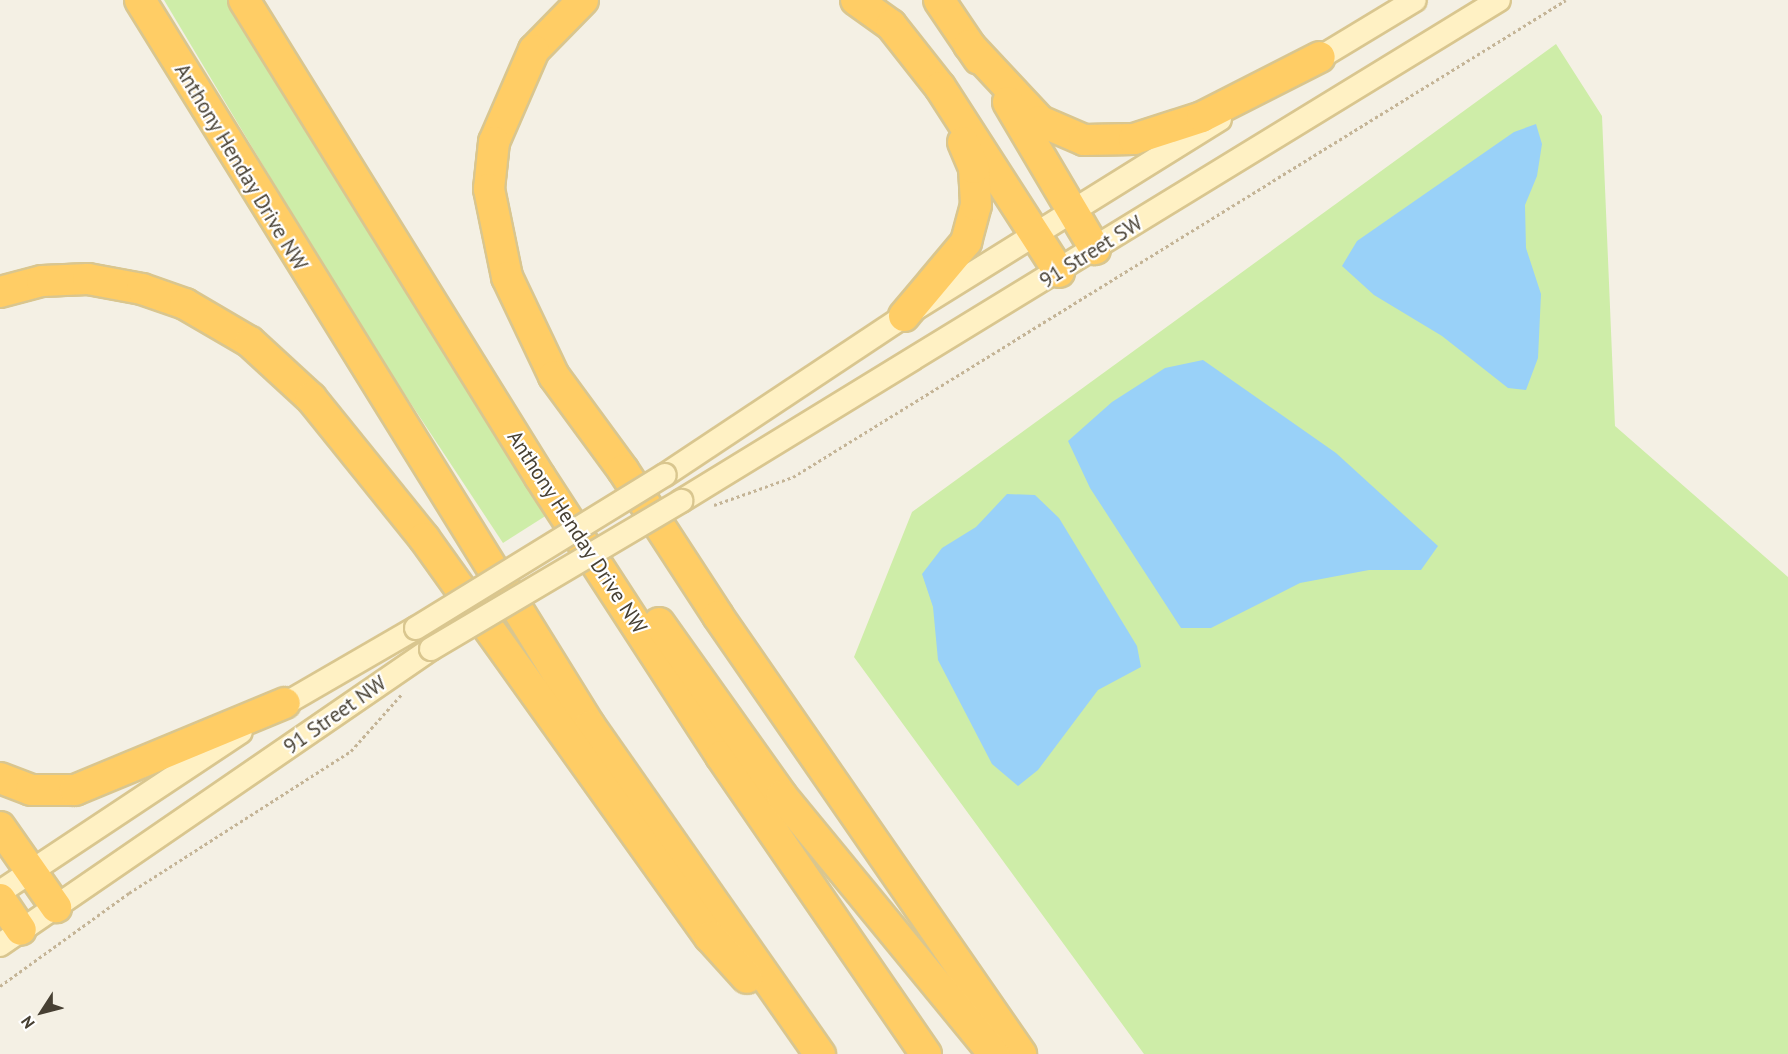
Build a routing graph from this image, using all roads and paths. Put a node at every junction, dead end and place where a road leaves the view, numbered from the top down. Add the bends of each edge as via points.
1 (140, 0) edge
2 (244, 0) edge
3 (583, 0) edge
4 (856, 0) edge
5 (939, 0) edge
6 (1415, 0) edge
7 (1499, 0) edge
8 (1566, 0) edge
9 (969, 45) junction
10 (1320, 57) junction
11 (940, 87) junction
12 (1071, 213) junction
13 (1035, 235) junction
14 (1095, 249) junction
15 (1059, 272) junction
16 (0, 292) edge
17 (904, 316) junction
18 (665, 475) joint
19 (540, 477) junction
20 (681, 501) joint
21 (705, 510) dead end
22 (407, 687) dead end
23 (285, 703) junction
24 (0, 778) edge
25 (0, 827) edge
26 (30, 871) junction
27 (0, 892) edge
28 (0, 899) edge
29 (56, 907) junction
30 (11, 938) edge
31 (0, 986) edge
32 (819, 1054) edge
33 (926, 1054) edge
34 (994, 1054) edge
35 (1021, 1054) edge

1 - 32 highway, Anthony Henday Drive NW via 590,726
2 - 19 highway, Anthony Henday Drive NW
3 - 35 highway via 534,50 494,142 489,189 507,277 554,376 623,470 718,616
4 - 11 highway via 891,25
5 - 9 highway
6 - 10 main road, 91 Street SW
7 - 14 main road, 91 Street SW
8 - 21 path via 794,477
9 - 10 highway via 1040,121 1084,140 1134,139 1202,117
9 - 12 highway via 1001,91
10 - 12 main road, 91 Street SW
11 - 13 highway
11 - 17 highway via 974,168 976,205 966,242
12 - 13 main road, 91 Street SW
12 - 14 highway
13 - 15 highway
13 - 17 main road, 91 Street SW
14 - 15 main road, 91 Street SW
15 - 20 main road, 91 Street SW
16 - 32 highway via 42,281 88,279 142,289 185,304 250,342 311,398 424,538 710,937
17 - 18 main road, 91 Street SW
18 - 23 main road, 91 Street NW, bridge via 416,628
19 - 33 highway, Anthony Henday Drive NW via 721,756
19 - 34 highway via 642,599 782,796
20 - 29 main road, 91 Street NW, bridge via 431,649
22 - 31 path via 361,744 129,893
23 - 24 highway via 75,790 31,790
23 - 26 main road, 91 Street NW
25 - 26 highway
26 - 27 main road, 91 Street NW
26 - 29 highway
28 - 30 highway
29 - 30 main road, 91 Street NW

